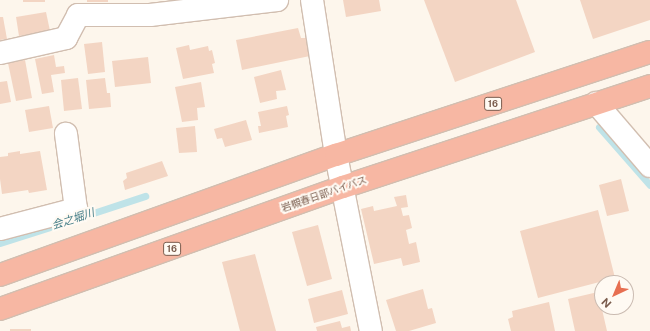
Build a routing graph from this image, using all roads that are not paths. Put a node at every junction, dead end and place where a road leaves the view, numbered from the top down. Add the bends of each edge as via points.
1 (276, 0) edge
2 (312, 0) edge
3 (146, 8) edge
4 (650, 52) edge
5 (0, 53) edge
6 (650, 86) edge
7 (596, 103) junction
8 (66, 134) dead end
9 (336, 155) junction
10 (650, 166) edge
11 (343, 187) junction
12 (0, 229) edge
13 (0, 275) edge
14 (0, 309) edge
15 (371, 331) edge

1 - 3 street
2 - 9 street
3 - 5 street via 78,15 66,38
4 - 9 highway, 16
6 - 7 highway, 岩槻春日部バイパス / 16
7 - 10 street
7 - 11 highway, 岩槻春日部バイパス / 16
8 - 12 street via 76,209
9 - 11 street
9 - 13 highway, 16
11 - 14 highway, 岩槻春日部バイパス / 16
11 - 15 street

